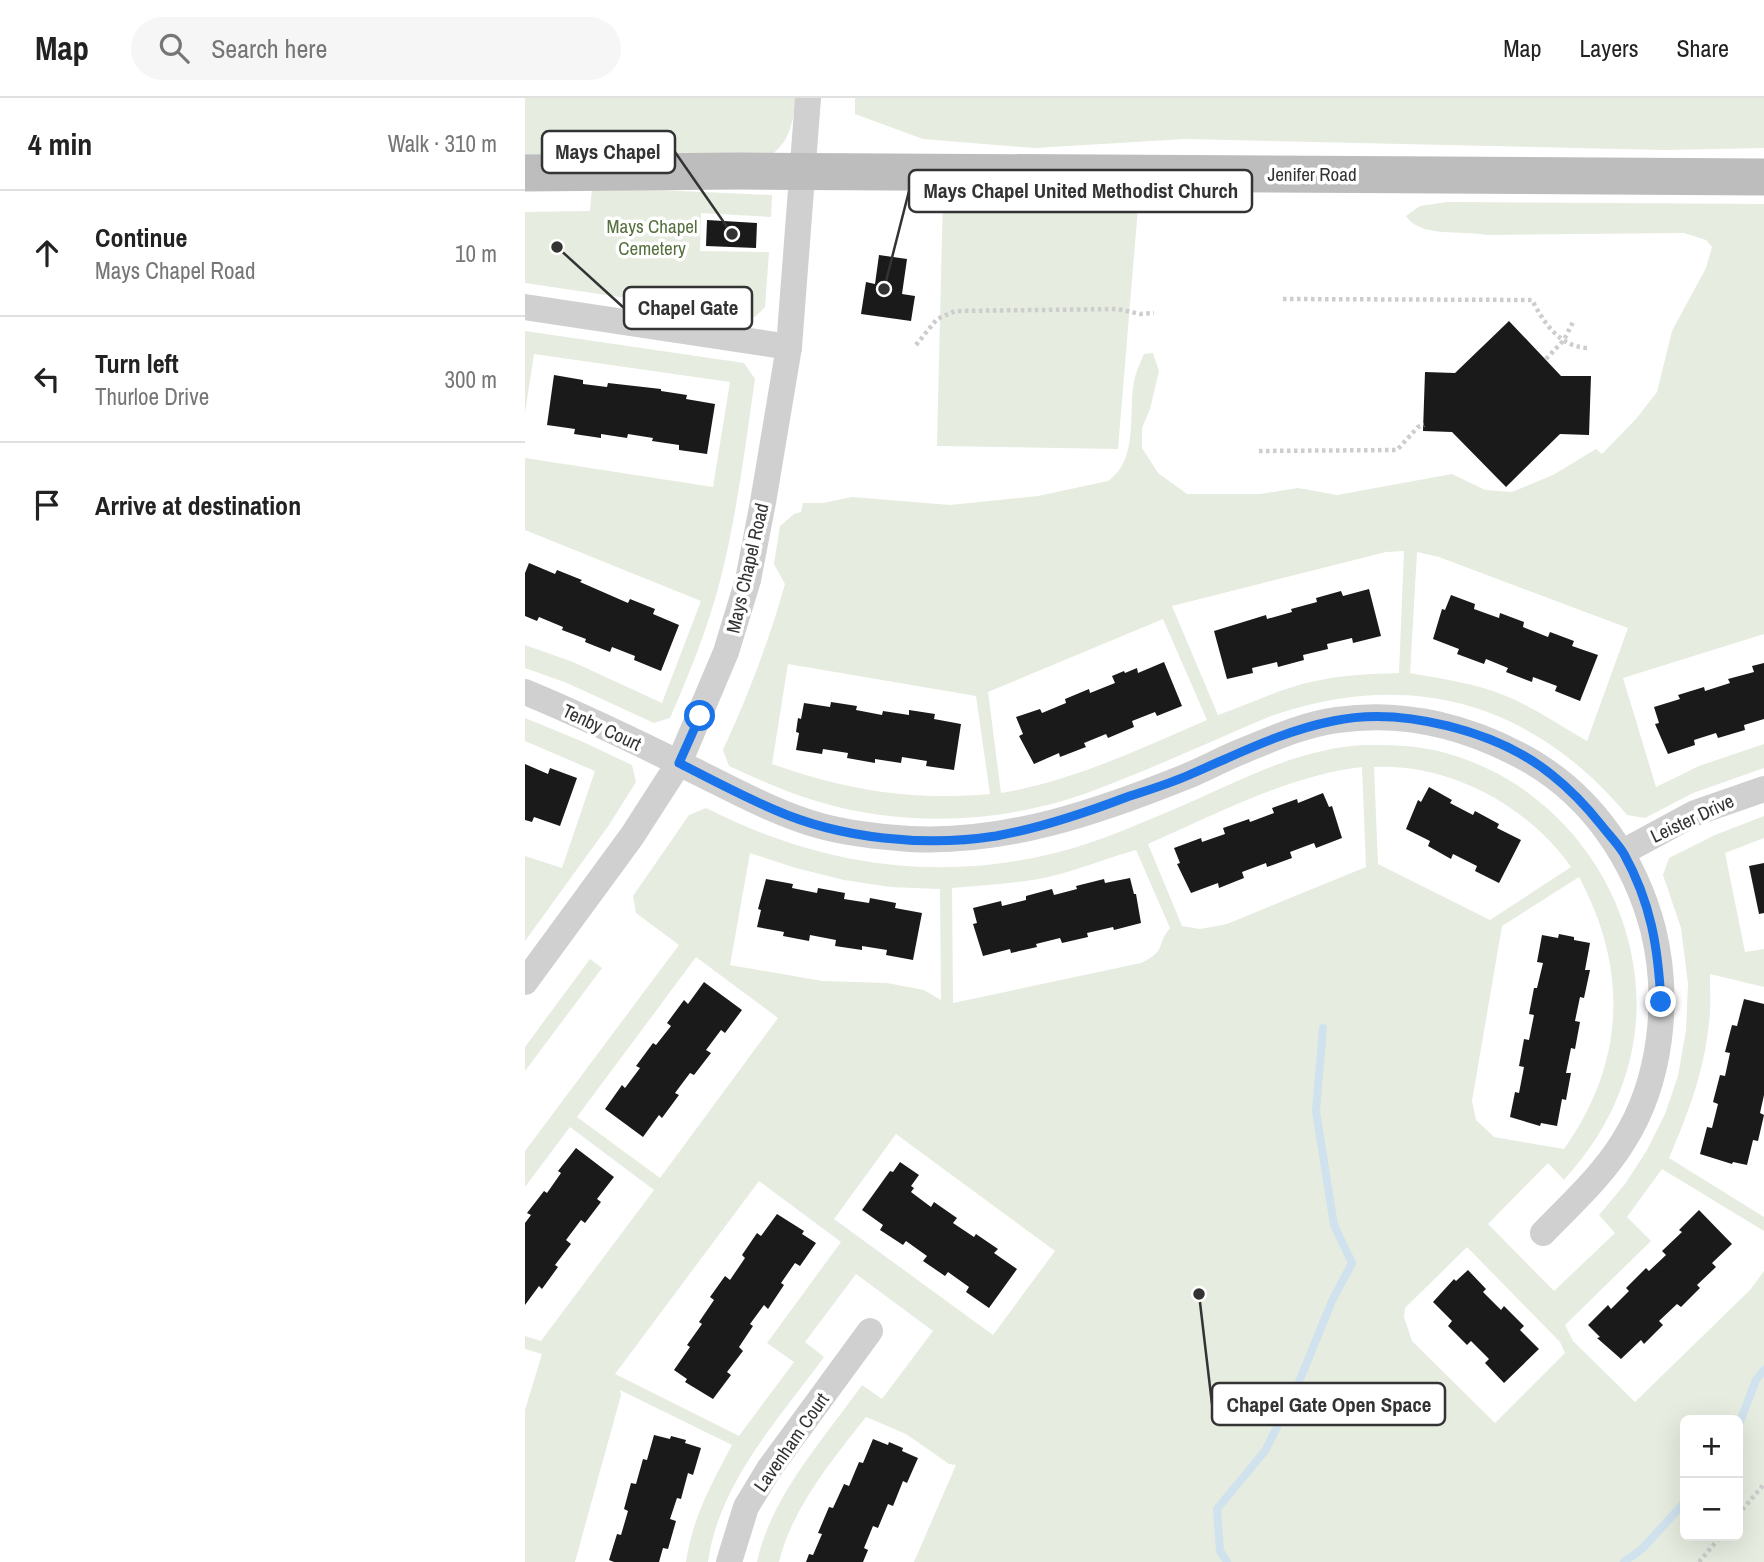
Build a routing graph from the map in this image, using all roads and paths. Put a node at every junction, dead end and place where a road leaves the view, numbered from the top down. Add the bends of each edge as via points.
1 (808, 98) edge
2 (801, 171) junction
3 (525, 173) edge
4 (1764, 177) edge
5 (1283, 299) dead end
6 (525, 307) edge
7 (1154, 313) dead end
8 (1573, 322) dead end
9 (1564, 340) junction
10 (916, 345) dead end
11 (789, 347) junction
12 (1587, 348) dead end
13 (1546, 359) dead end
14 (1424, 425) dead end
15 (1259, 451) dead end
16 (525, 692) edge
17 (679, 763) junction
18 (1764, 789) edge
19 (1623, 852) junction
20 (525, 982) edge
21 (1543, 1233) dead end
22 (870, 1331) dead end
23 (1764, 1484) edge
24 (1743, 1510) edge
25 (1717, 1541) edge
26 (729, 1562) edge
27 (1699, 1562) edge

1 - 2 street, Mays Chapel Road
2 - 3 street, Jenifer Road
2 - 4 street, Jenifer Road
2 - 11 street, Mays Chapel Road
5 - 9 path via 1532,300 1543,320
6 - 11 street
7 - 10 path via 1118,309 955,311 937,319
8 - 9 path
9 - 12 path
9 - 13 path
11 - 17 street, Mays Chapel Road via 748,580 726,652
14 - 15 path via 1397,450
16 - 17 street, Tenby Court
17 - 19 street, Tenby Court via 776,811 823,827 866,835 950,840 996,836 1081,814 1186,777 1243,750 1335,720 1413,719 1459,729 1503,746 1550,773 1584,804
17 - 20 street, Mays Chapel Road via 632,836
18 - 19 street, Leister Drive via 1695,813
19 - 21 street, Tenby Court via 1645,901 1658,952 1661,1002 1656,1056 1645,1097 1624,1140 1593,1182
22 - 26 street, Lavenham Court via 769,1469 746,1507
23 - 24 path
25 - 27 path

